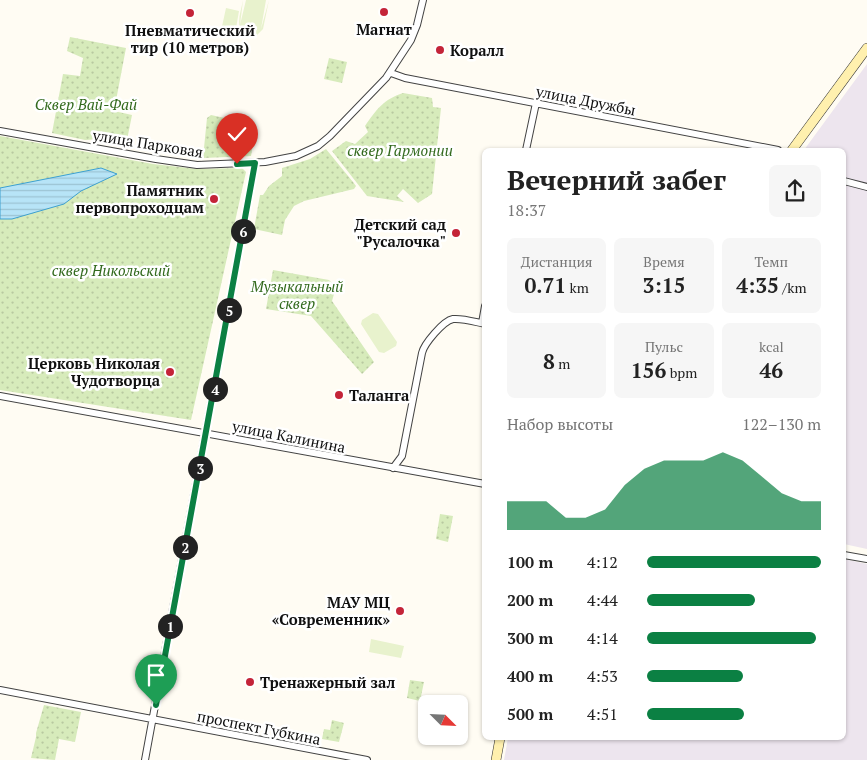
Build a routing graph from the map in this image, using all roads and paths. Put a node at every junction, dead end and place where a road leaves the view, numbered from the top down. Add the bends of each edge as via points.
1 (423, 0) edge
2 (867, 48) edge
3 (391, 73) junction
4 (536, 103) junction
5 (0, 131) edge
6 (526, 148) edge
7 (768, 148) edge
8 (796, 148) edge
9 (255, 163) junction
10 (846, 182) edge
11 (867, 187) edge
12 (482, 323) edge
13 (0, 396) edge
14 (207, 433) junction
15 (393, 468) junction
16 (482, 483) edge
17 (846, 554) edge
18 (867, 559) edge
19 (0, 690) edge
20 (153, 719) junction
21 (500, 740) edge
22 (146, 760) edge
23 (367, 760) edge
24 (496, 760) edge

1 - 3 street, улица Парковая via 411,40
2 - 8 main road
3 - 4 street, улица Дружбы
3 - 9 street, улица Парковая via 346,122 318,146 288,158
4 - 6 street
4 - 7 street, улица Дружбы
5 - 9 street, улица Парковая via 183,163
9 - 14 street
10 - 11 street
12 - 15 street via 450,320 425,344 402,456
13 - 14 street, улица Калинина
14 - 15 street, улица Калинина
14 - 20 street
15 - 16 street, улица Калинина
17 - 18 street
19 - 20 street, проспект Губкина
20 - 22 street
20 - 23 street, проспект Губкина
21 - 24 main road

